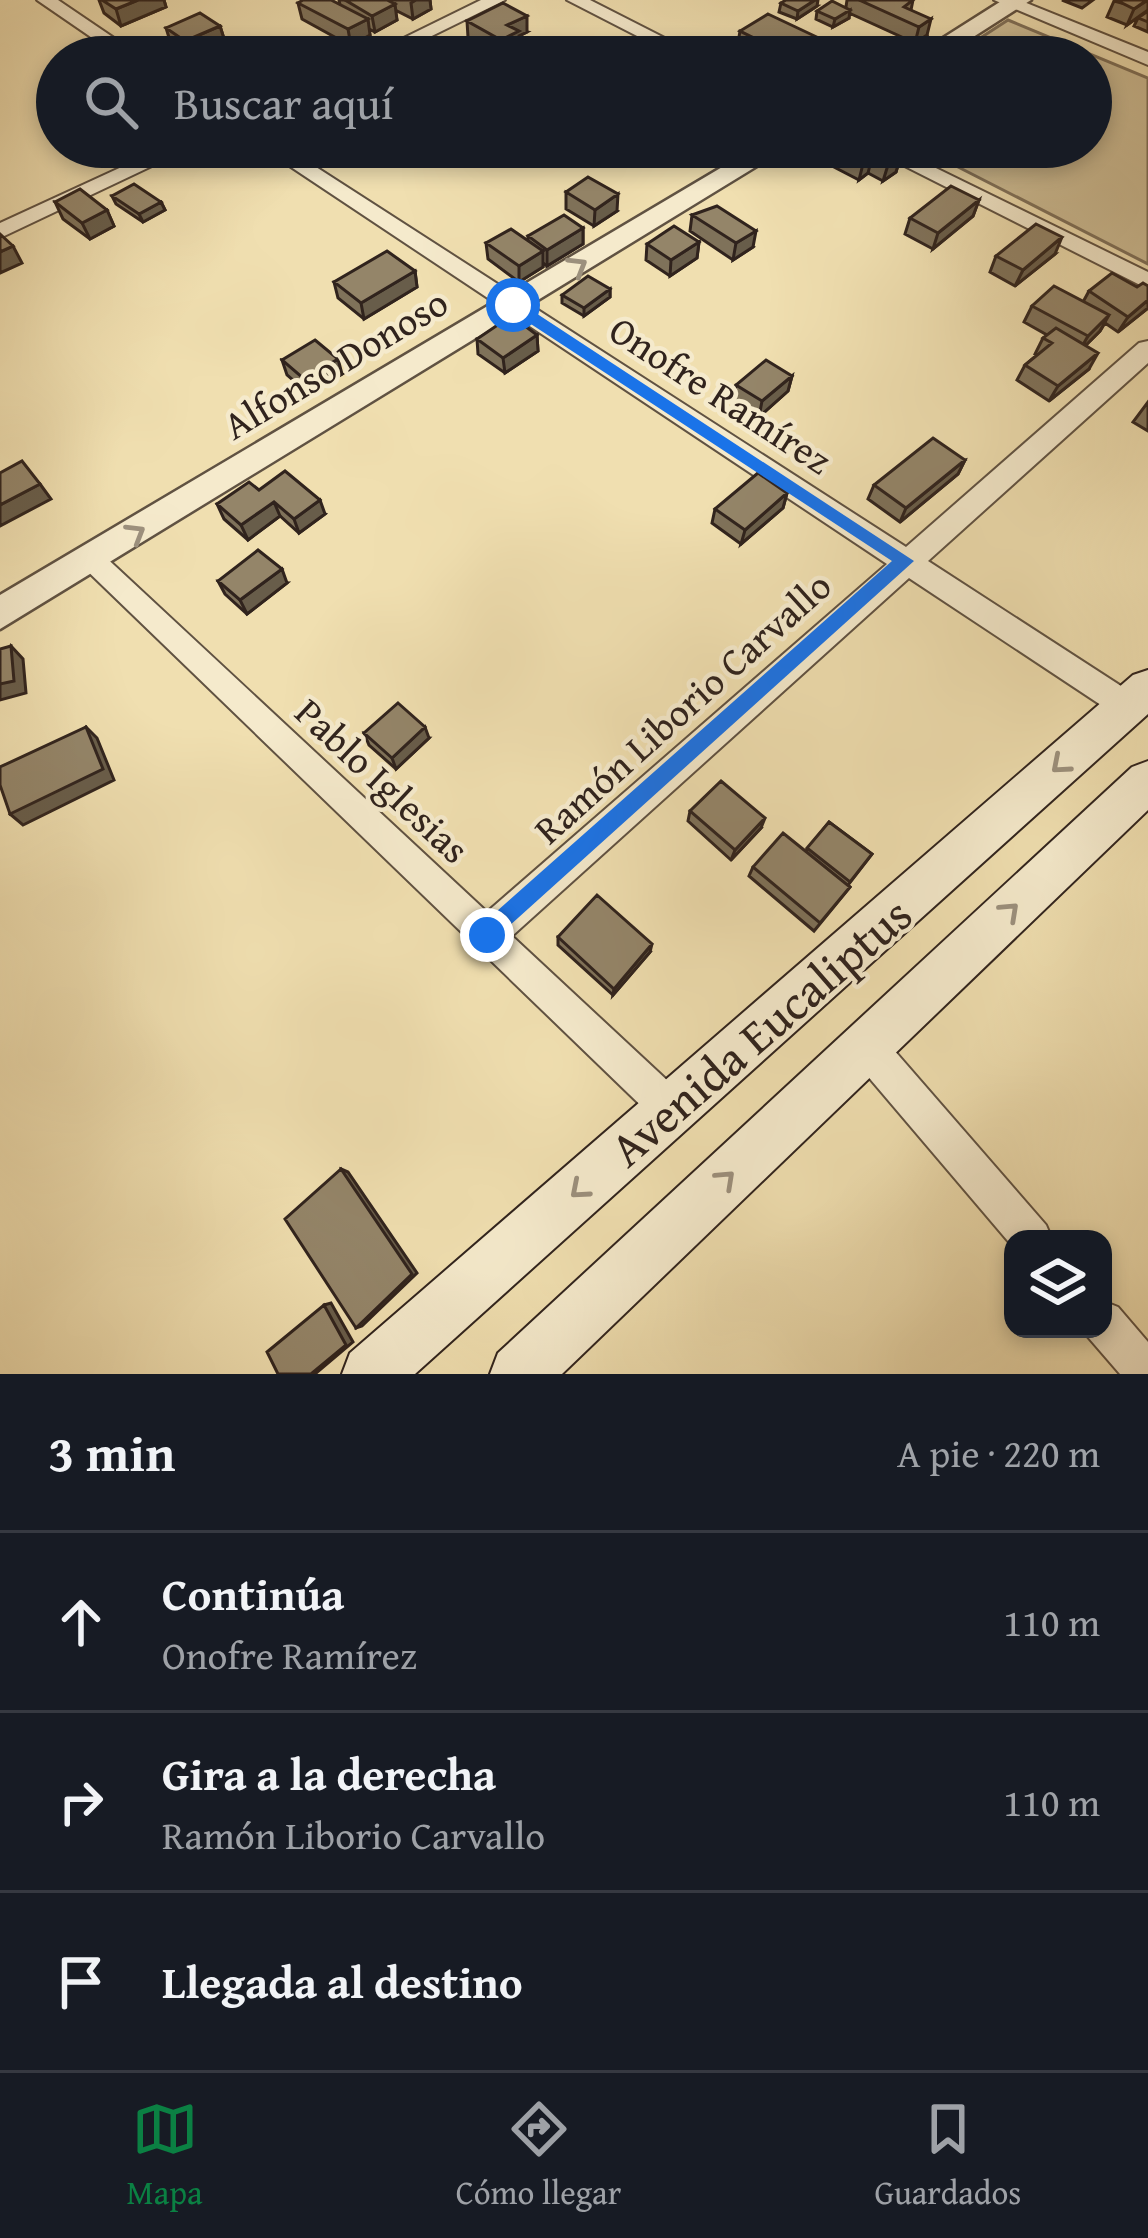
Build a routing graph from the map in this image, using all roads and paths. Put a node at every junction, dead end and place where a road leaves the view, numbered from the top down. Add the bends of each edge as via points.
1 (46, 0) edge
2 (496, 0) edge
3 (576, 0) edge
4 (1012, 1) edge
5 (101, 36) edge
6 (419, 36) edge
7 (650, 36) edge
8 (958, 36) edge
9 (1094, 36) edge
10 (1112, 44) edge
11 (1148, 59) edge
12 (136, 168) edge
13 (304, 168) edge
14 (741, 168) edge
15 (920, 168) edge
16 (0, 230) edge
17 (1148, 281) edge
18 (513, 305) junction
19 (1148, 349) edge
20 (90, 560) junction
21 (905, 561) junction
22 (0, 614) edge
23 (1138, 697) edge
24 (1148, 781) edge
25 (487, 935) junction
26 (867, 1047) junction
27 (671, 1109) junction
28 (1024, 1230) edge
29 (1112, 1332) edge
30 (371, 1374) edge
31 (519, 1374) edge
32 (1148, 1374) edge

1 - 5 street
2 - 6 street
3 - 7 street
4 - 8 street
4 - 9 street
10 - 11 street
12 - 16 street
13 - 18 street, Onofre Ramírez
18 -> 14 street, Alfonso Donoso
15 - 17 street
20 -> 18 street, Alfonso Donoso
18 - 21 street, Onofre Ramírez
19 - 21 street, Ramón Liborio Carvallo
20 - 22 street, Alfonso Donoso
20 - 25 street, Pablo Iglesias
21 - 23 street, Onofre Ramírez
21 - 25 street, Ramón Liborio Carvallo
23 -> 27 main road, Avenida Eucaliptus
26 -> 24 main road, Avenida Eucaliptus
25 - 27 street, Pablo Iglesias
26 - 28 street
31 -> 26 main road, Avenida Eucaliptus
27 -> 30 main road, Avenida Eucaliptus
29 - 32 street

